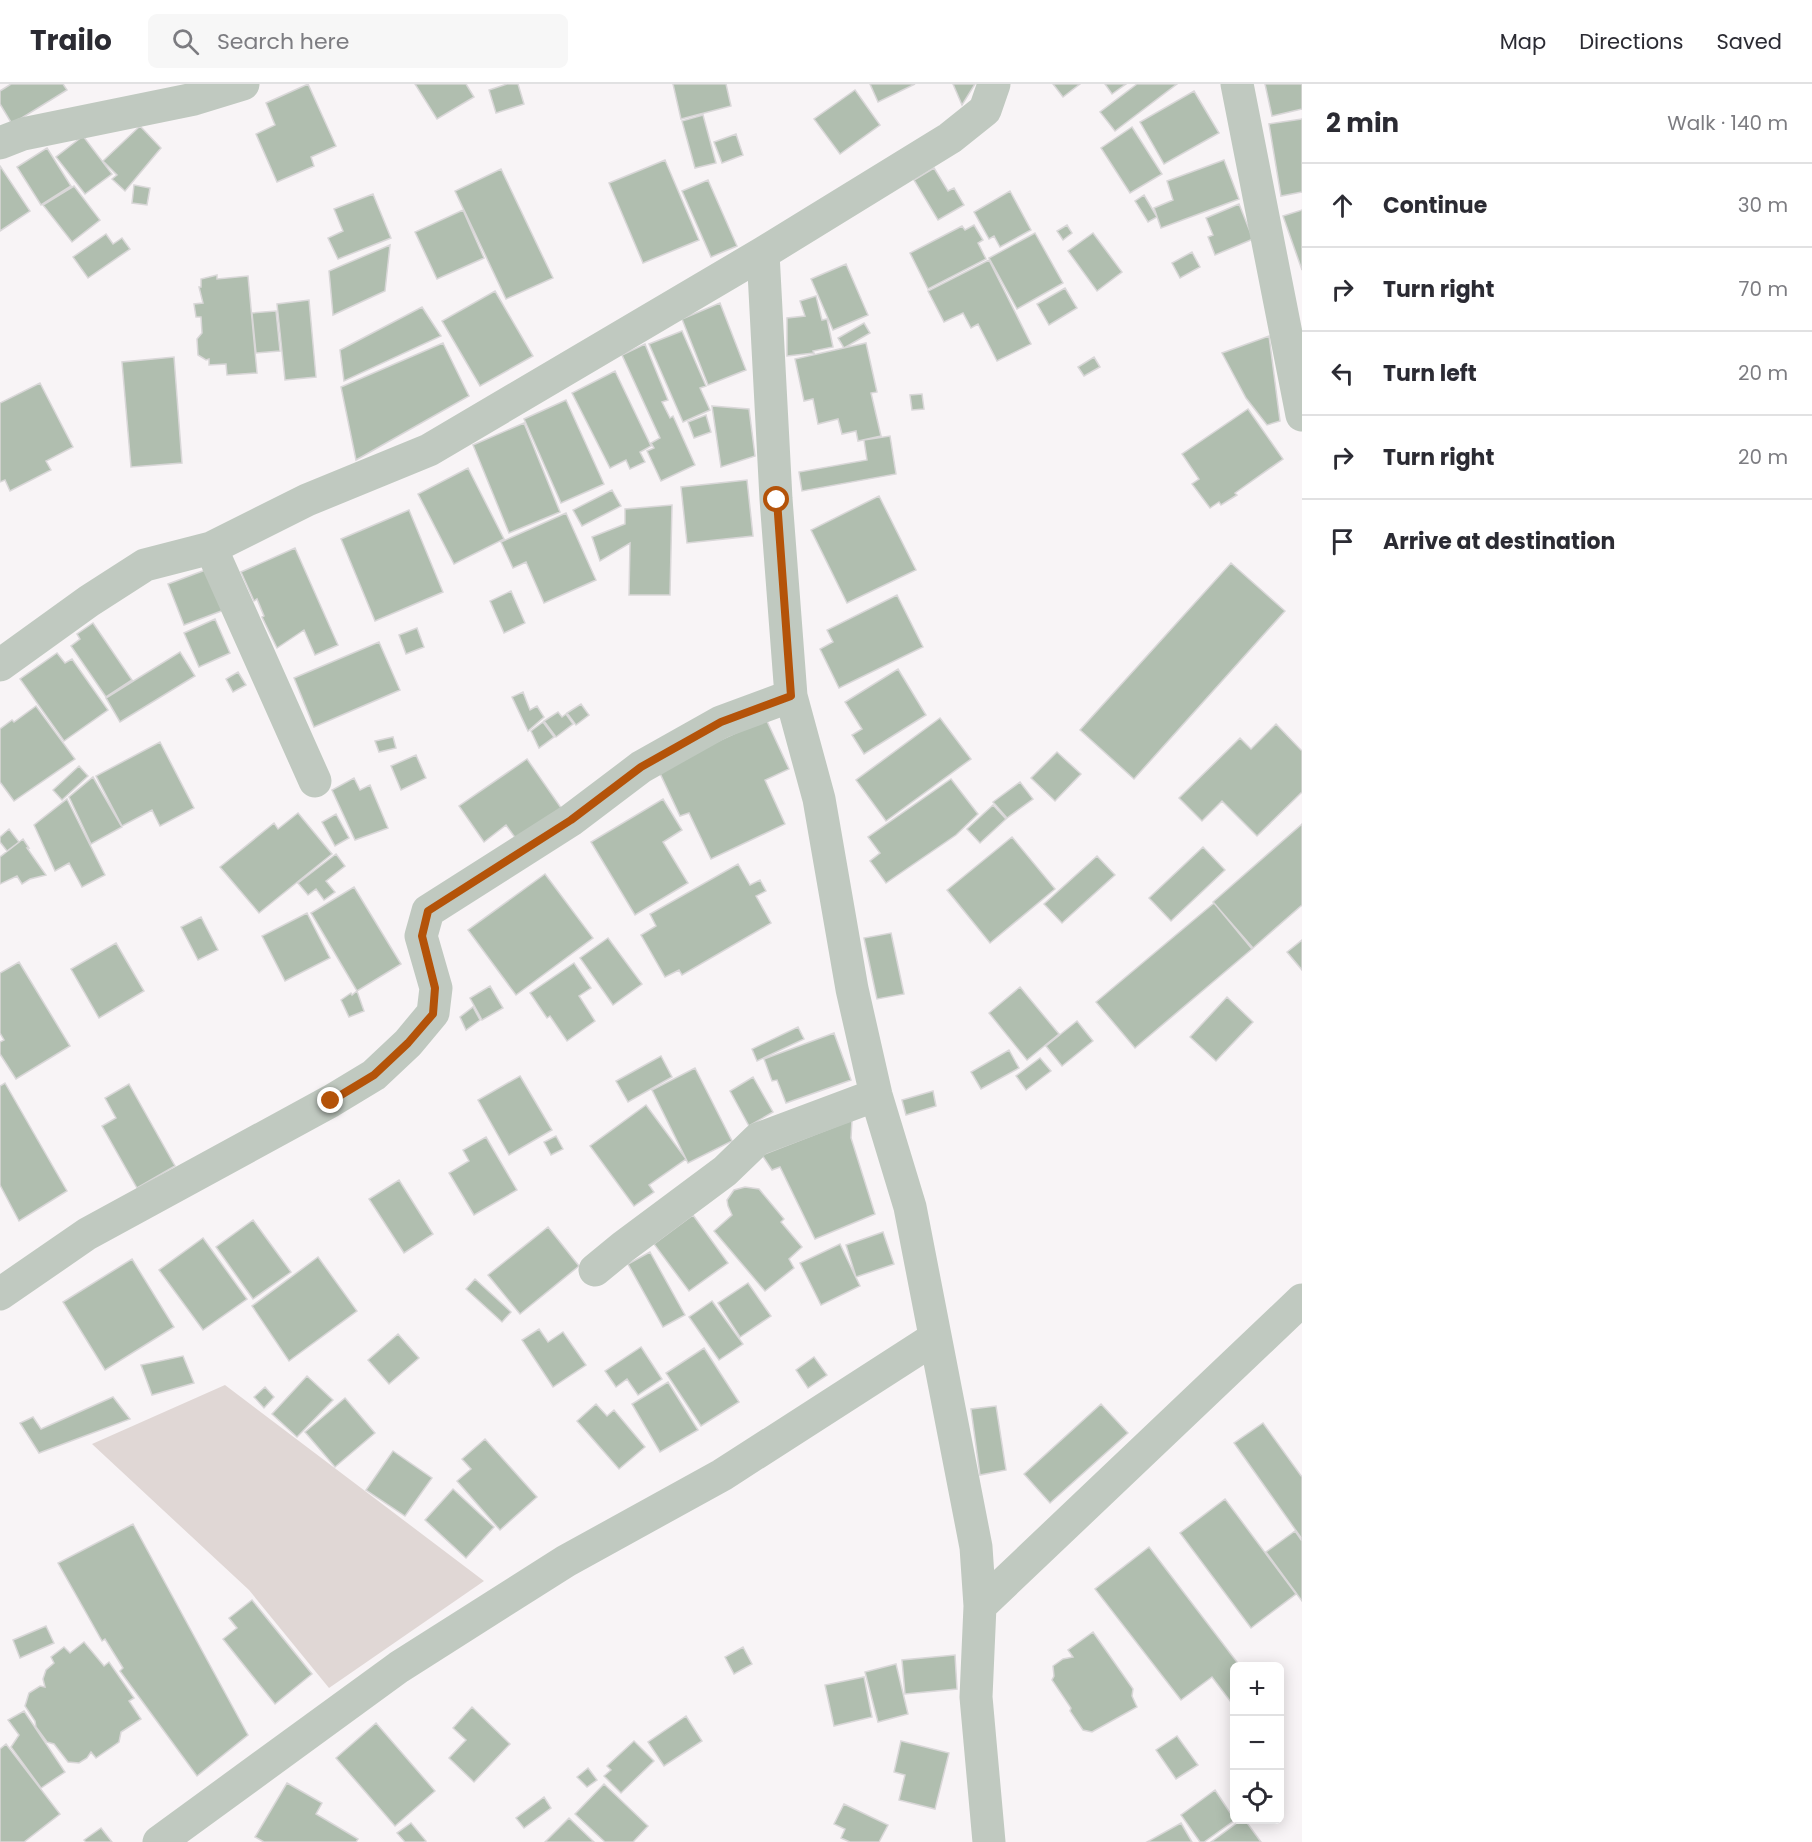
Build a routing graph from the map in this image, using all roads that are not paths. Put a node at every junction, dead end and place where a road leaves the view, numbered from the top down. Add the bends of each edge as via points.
1 (243, 84) edge
2 (994, 84) edge
3 (1237, 84) edge
4 (0, 143) edge
5 (763, 253) junction
6 (1302, 415) edge
7 (211, 548) junction
8 (0, 665) edge
9 (791, 696) junction
10 (315, 782) dead end
11 (876, 1095) junction
12 (595, 1270) dead end
13 (0, 1294) edge
14 (1302, 1300) edge
15 (935, 1338) junction
16 (980, 1606) junction
17 (159, 1842) edge
18 (989, 1842) edge

1 - 4 street via 194,99 22,134
2 - 5 street via 985,110 950,138
3 - 6 street
5 - 7 street via 429,450 307,500
5 - 9 street
7 - 8 street via 145,565
7 - 10 street
9 - 11 street via 819,799 852,989
9 - 13 street via 721,722 641,767 571,820 428,911 422,936 435,988 433,1014 374,1075 87,1234
11 - 12 street via 758,1139 725,1172
11 - 15 street via 910,1207
14 - 16 street
15 - 16 street via 976,1547
15 - 17 street via 722,1475 566,1561 399,1667
16 - 18 street via 976,1697

